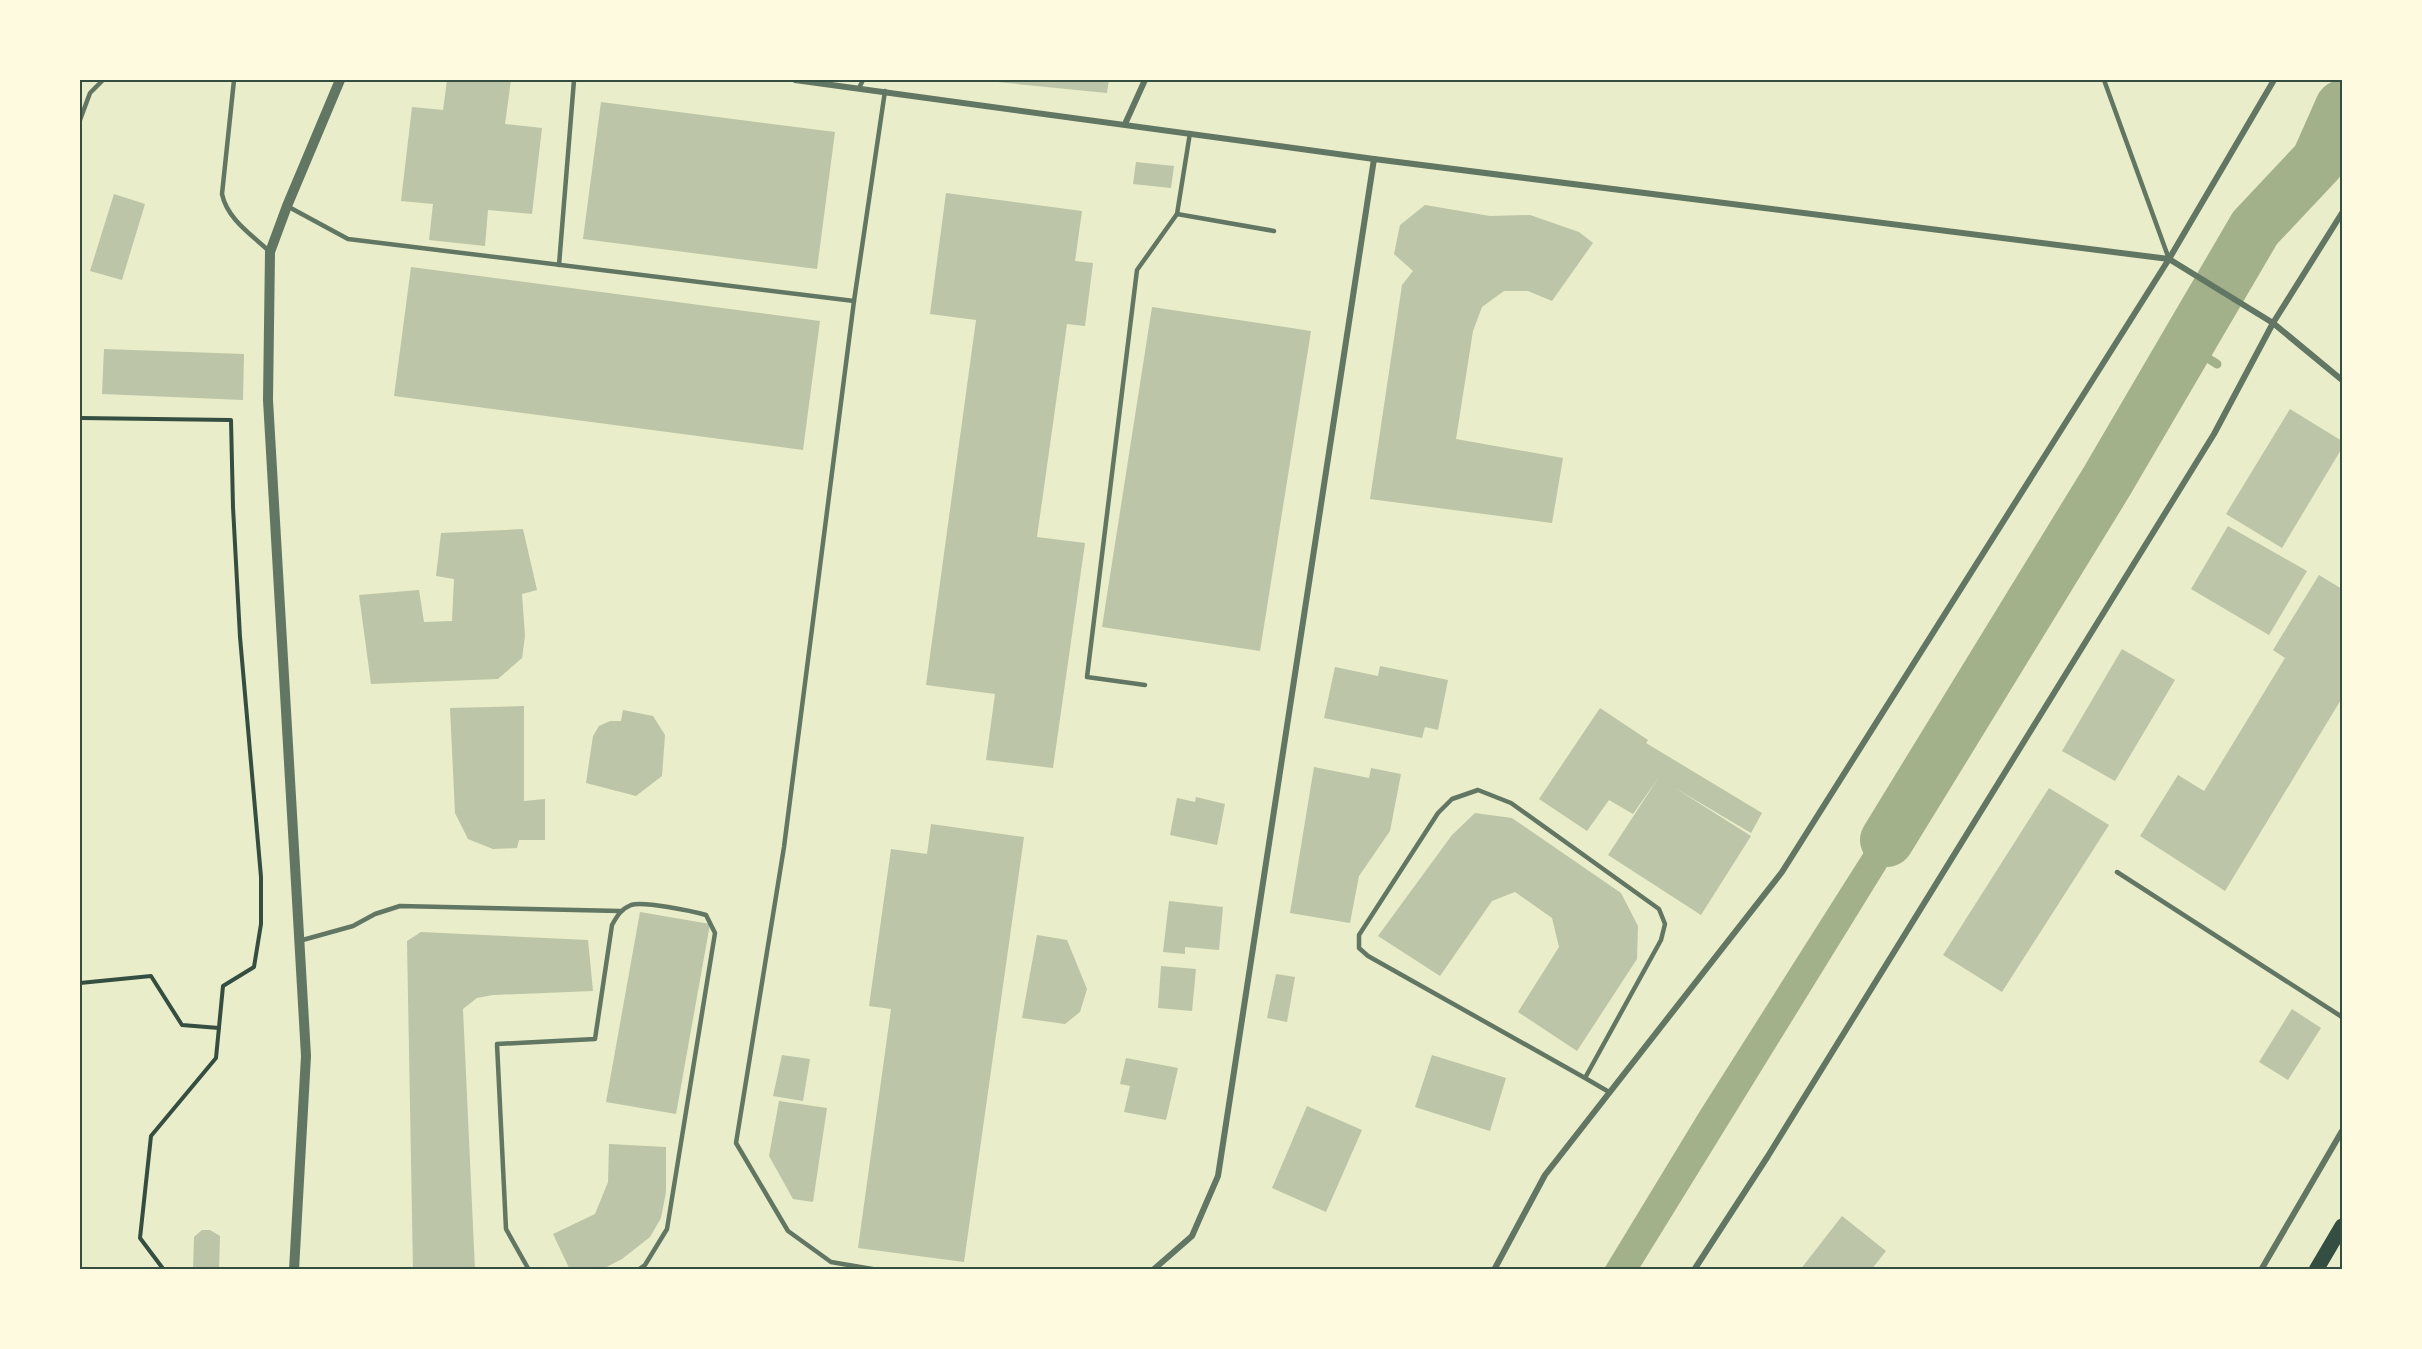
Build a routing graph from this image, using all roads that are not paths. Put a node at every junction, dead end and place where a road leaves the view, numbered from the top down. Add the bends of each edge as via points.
1 (103, 80) edge
2 (234, 80) edge
3 (340, 80) edge
4 (574, 80) edge
5 (795, 80) edge
6 (863, 80) edge
7 (1144, 80) edge
8 (2104, 80) edge
9 (2274, 80) edge
10 (860, 88) junction
11 (885, 91) junction
12 (80, 120) edge
13 (1125, 124) junction
14 (1190, 133) junction
15 (1374, 159) junction
16 (287, 206) junction
17 (2343, 213) edge
18 (1177, 214) junction
19 (1274, 231) dead end
20 (270, 252) junction
21 (2169, 259) junction
22 (559, 265) junction
23 (854, 302) junction
24 (2273, 322) junction
25 (2343, 380) edge
26 (1145, 685) dead end
27 (2117, 872) dead end
28 (620, 911) junction
29 (299, 941) junction
30 (2343, 1017) edge
31 (1585, 1078) junction
32 (1610, 1092) junction
33 (2343, 1131) edge
34 (2343, 1226) edge
35 (294, 1269) edge
36 (529, 1269) edge
37 (639, 1269) edge
38 (878, 1269) edge
39 (1153, 1269) edge
40 (1494, 1269) edge
41 (1694, 1269) edge
42 (2261, 1269) edge
43 (2316, 1269) edge

1 - 12 lane via 90,93
2 - 20 lane via 222,195 230,214
3 - 16 street
4 - 22 lane
5 - 10 street
6 - 10 lane
7 - 13 street
8 - 21 lane
9 - 21 street
10 - 11 street
11 - 13 street
11 - 23 lane
13 - 14 street
14 - 15 street
14 - 18 lane
15 - 21 street
15 - 39 street via 1218,1176 1192,1236
16 - 20 street
16 - 22 lane via 348,239
17 - 24 street
18 - 19 lane
18 - 26 lane via 1137,270 1087,677
20 - 29 street via 268,400
21 - 24 street
21 - 32 street via 1782,872
22 - 23 lane
23 - 38 lane via 784,847 736,1143 788,1231 831,1262
24 - 25 street
24 - 41 street via 2214,434 1768,1156
27 - 30 lane
28 - 29 lane via 400,906 353,926
28 - 36 lane via 612,924 595,1039 497,1044 506,1229
28 - 37 lane via 633,904 687,909 706,915 715,933 667,1229
29 - 35 street via 306,1056
31 - 31 lane via 1359,948 1359,935 1438,813 1452,799 1478,790 1511,803 1659,909 1665,924 1661,940
31 - 32 lane
32 - 40 street via 1545,1175
33 - 42 street
34 - 43 main road

